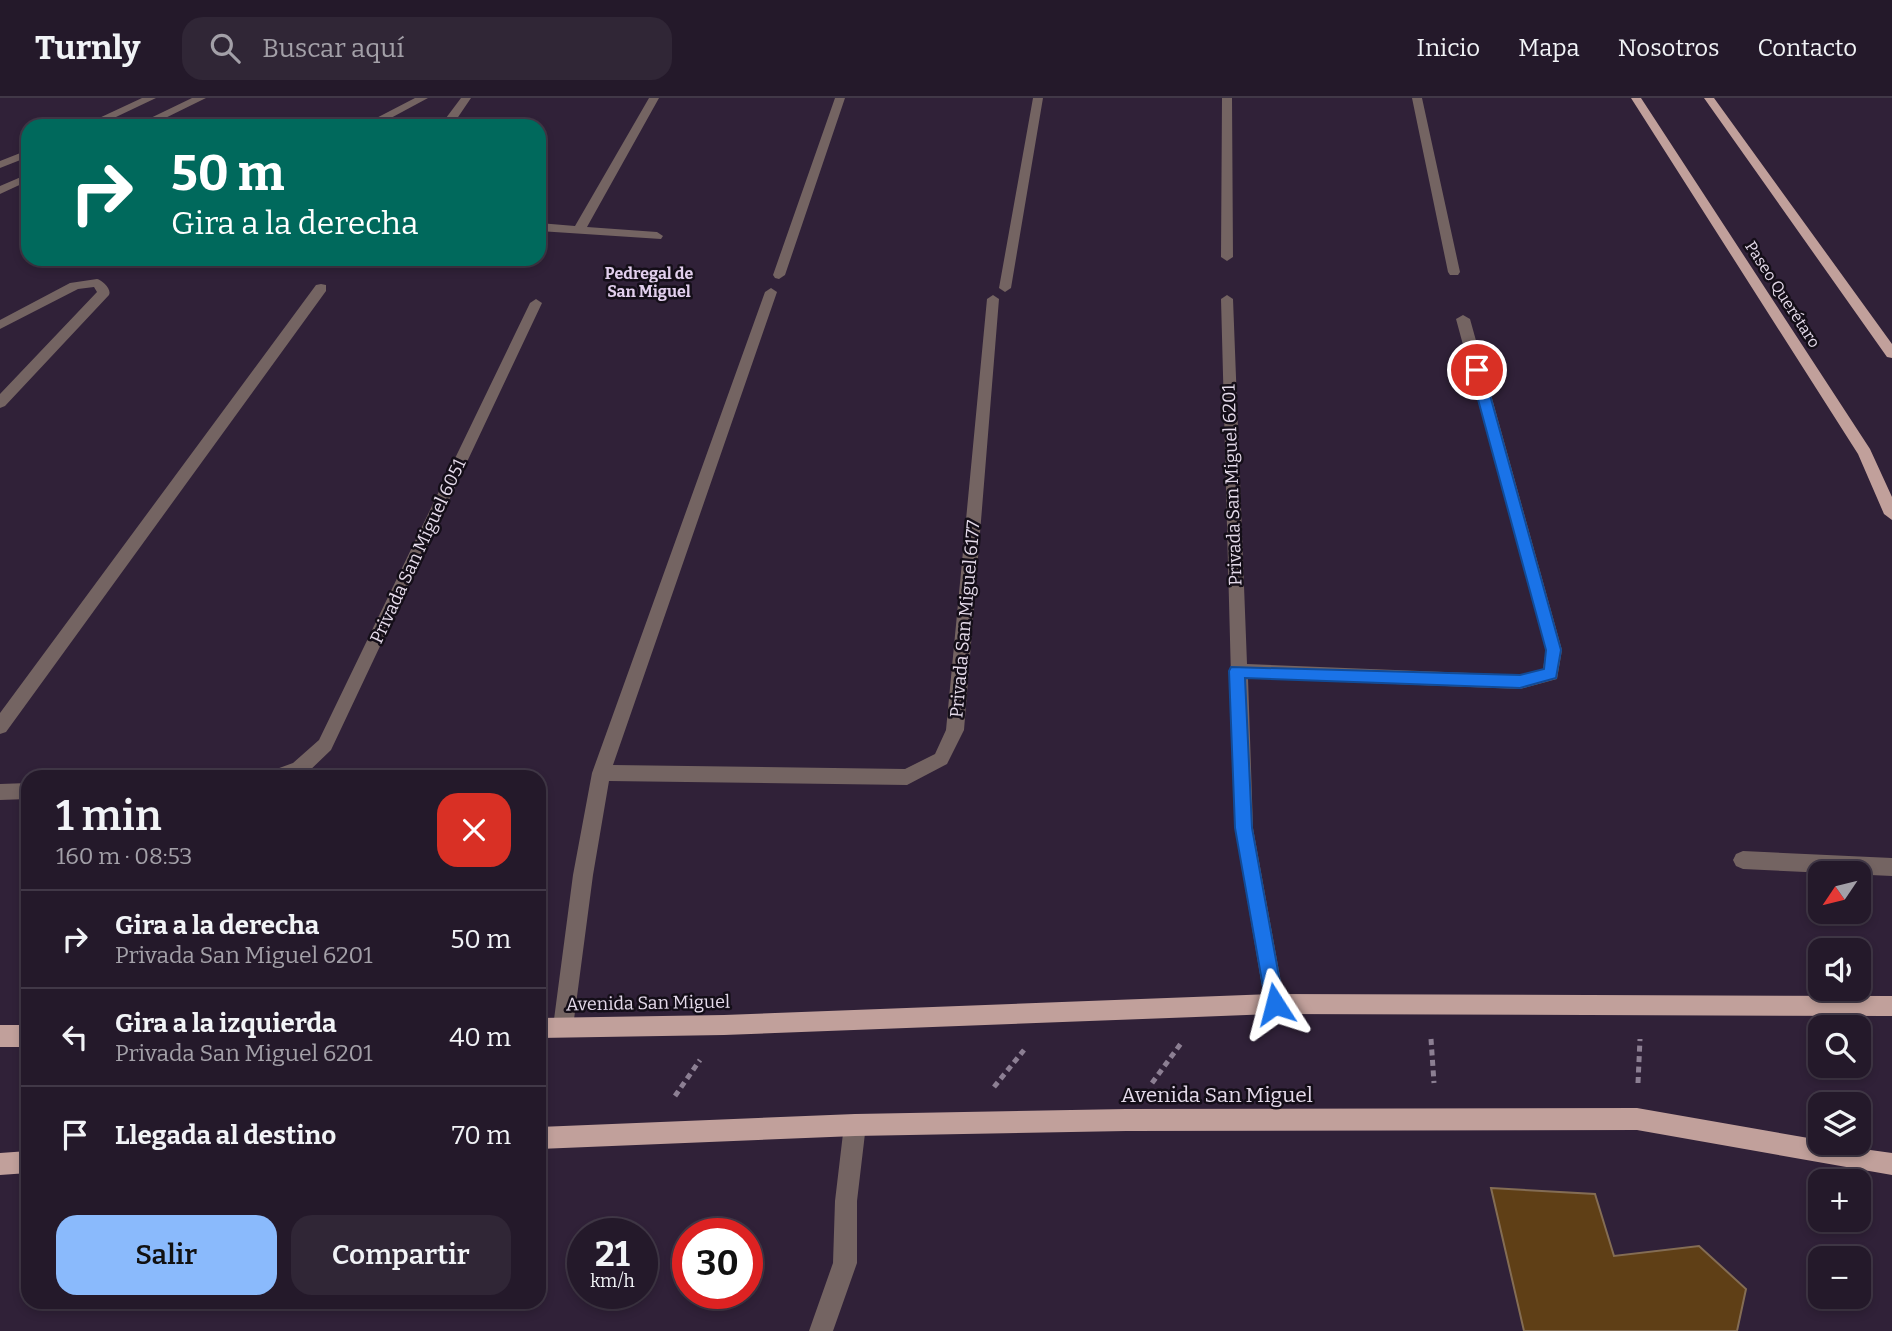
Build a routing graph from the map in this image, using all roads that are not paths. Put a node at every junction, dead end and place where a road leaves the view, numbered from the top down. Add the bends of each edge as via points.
1 (151, 98) edge
2 (201, 98) edge
3 (424, 98) edge
4 (466, 98) edge
5 (654, 98) edge
6 (840, 98) edge
7 (1038, 98) edge
8 (1227, 98) edge
9 (1417, 98) edge
10 (1636, 98) edge
11 (1709, 98) edge
12 (125, 109) junction
13 (103, 119) edge
14 (139, 119) edge
15 (159, 119) edge
16 (381, 119) edge
17 (451, 119) edge
18 (21, 156) edge
19 (0, 165) edge
20 (21, 180) edge
21 (0, 190) edge
22 (546, 228) edge
23 (579, 230) junction
24 (657, 236) dead end
25 (1227, 257) dead end
26 (1454, 272) dead end
27 (779, 275) dead end
28 (321, 288) dead end
29 (1005, 288) dead end
30 (771, 292) dead end
31 (992, 299) dead end
32 (1227, 299) dead end
33 (536, 303) dead end
34 (1463, 319) dead end
35 (0, 324) edge
36 (1892, 354) edge
37 (0, 403) edge
38 (1892, 514) edge
39 (1237, 671) junction
40 (0, 727) edge
41 (296, 770) edge
42 (601, 773) junction
43 (21, 791) edge
44 (0, 792) edge
45 (1743, 860) dead end
46 (1892, 867) edge
47 (1275, 1004) junction
48 (1892, 1006) edge
49 (562, 1027) junction
50 (546, 1028) edge
51 (0, 1036) edge
52 (21, 1036) edge
53 (855, 1125) junction
54 (546, 1138) edge
55 (21, 1162) edge
56 (0, 1164) edge
57 (1892, 1164) edge
58 (821, 1331) edge

1 - 12 street
2 - 15 street
3 - 16 street
4 - 17 street
5 - 23 street
6 - 27 street
7 - 29 street
8 - 25 street
9 - 26 street
10 - 38 main road, Paseo Querétaro via 1865,453
11 - 36 main road
12 - 13 street
12 - 14 street
18 - 19 street
20 - 21 street
22 - 23 street
23 - 24 street
28 - 40 street
30 - 42 street
31 - 42 street, Privada San Miguel 6177 via 955,730 941,759 908,777
32 - 39 street, Privada San Miguel 6201
33 - 41 street, Privada San Miguel 6051 via 325,745
34 - 39 street via 1553,650 1551,674 1520,682
35 - 37 street via 75,286 97,283 104,292
39 - 47 street, Privada San Miguel 6201 via 1244,828
42 - 49 street
43 - 44 street
45 - 46 street
47 - 48 main road, Avenida San Miguel
47 - 49 main road, Avenida San Miguel
49 - 50 main road, Avenida San Miguel
51 - 52 main road
53 - 54 main road, Avenida San Miguel
53 - 57 main road, Avenida San Miguel via 1637,1119
53 - 58 street via 845,1263
55 - 56 main road

